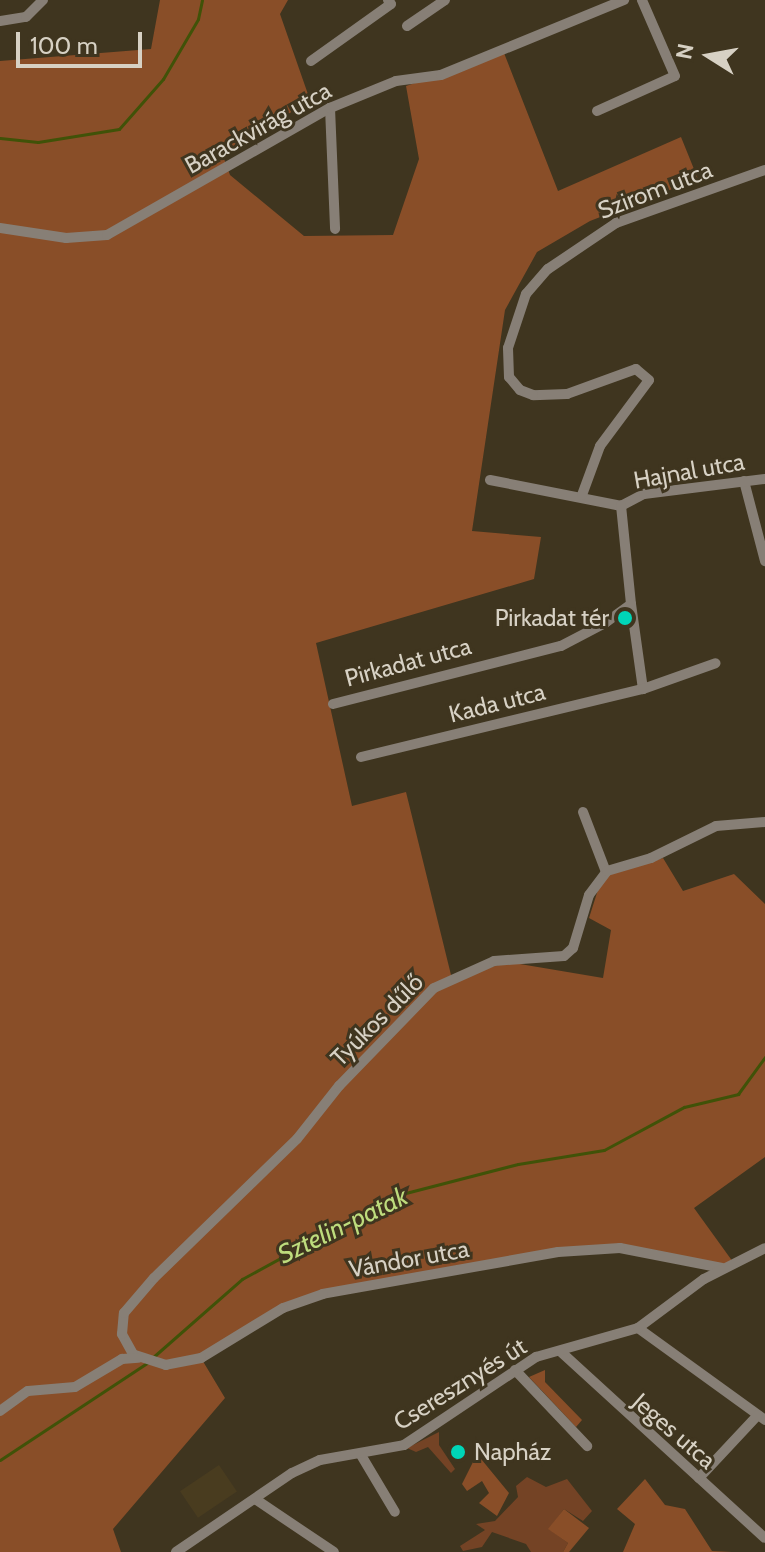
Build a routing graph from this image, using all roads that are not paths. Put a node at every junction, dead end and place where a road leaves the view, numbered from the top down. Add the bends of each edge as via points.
1 (43, 0) edge
2 (445, 0) edge
3 (624, 0) edge
4 (642, 0) edge
5 (390, 2) edge
6 (0, 21) edge
7 (407, 26) dead end
8 (311, 61) dead end
9 (330, 108) junction
10 (597, 111) dead end
11 (765, 170) edge
12 (0, 228) edge
13 (335, 229) dead end
14 (765, 479) edge
15 (490, 480) dead end
16 (744, 481) junction
17 (582, 495) junction
18 (621, 506) junction
19 (765, 561) edge
20 (631, 604) junction
21 (716, 663) dead end
22 (643, 689) junction
23 (333, 704) dead end
24 (361, 757) dead end
25 (583, 812) dead end
26 (765, 822) edge
27 (606, 872) junction
28 (765, 1248) edge
29 (722, 1268) junction
30 (638, 1328) junction
31 (126, 1343) junction
32 (560, 1351) junction
33 (140, 1358) junction
34 (122, 1359) junction
35 (515, 1370) junction
36 (0, 1411) edge
37 (762, 1418) edge
38 (587, 1446) dead end
39 (361, 1455) junction
40 (699, 1478) junction
41 (255, 1499) junction
42 (395, 1512) dead end
43 (765, 1538) edge
44 (176, 1552) edge
45 (334, 1552) edge

1 - 6 street via 26,17
2 - 7 street
3 - 9 street, Barackvirág utca via 441,75 406,78
4 - 10 street via 675,76
5 - 8 street
9 - 12 street, Barackvirág utca via 107,235 66,238
9 - 13 street
11 - 17 street, Szirom utca via 616,223 548,269 526,294 508,348 509,377 520,390 567,394 636,369 649,380 600,446
14 - 16 street, Hajnal utca
15 - 17 street
16 - 18 street, Hajnal utca via 644,494
16 - 19 street
17 - 18 street via 604,506
18 - 20 street
20 - 22 street
20 - 23 street, Pirkadat utca via 574,641
21 - 22 street, Kada utca
22 - 24 street, Kada utca
25 - 27 street
26 - 27 street via 716,826 651,858
27 - 31 street, Tyúkos dűlő via 589,895 573,948 564,956 494,961 434,988 339,1086 297,1139 130,1304 121,1322
28 - 29 street, Cseresznyés út
29 - 30 street, Cseresznyés út
29 - 33 street, Vándor utca via 620,1248 558,1252 323,1294 283,1308 201,1358 166,1365
30 - 32 street, Cseresznyés út
30 - 37 street
31 - 33 street
31 - 34 street
32 - 35 street, Cseresznyés út
32 - 40 street, Jeges utca
33 - 34 street, Vándor utca
34 - 36 street via 75,1387 28,1391
35 - 38 street
35 - 39 street, Cseresznyés út via 419,1437
37 - 40 street
39 - 41 street, Cseresznyés út via 307,1465
39 - 42 street
40 - 43 street, Jeges utca
41 - 44 street, Cseresznyés út
41 - 45 street

